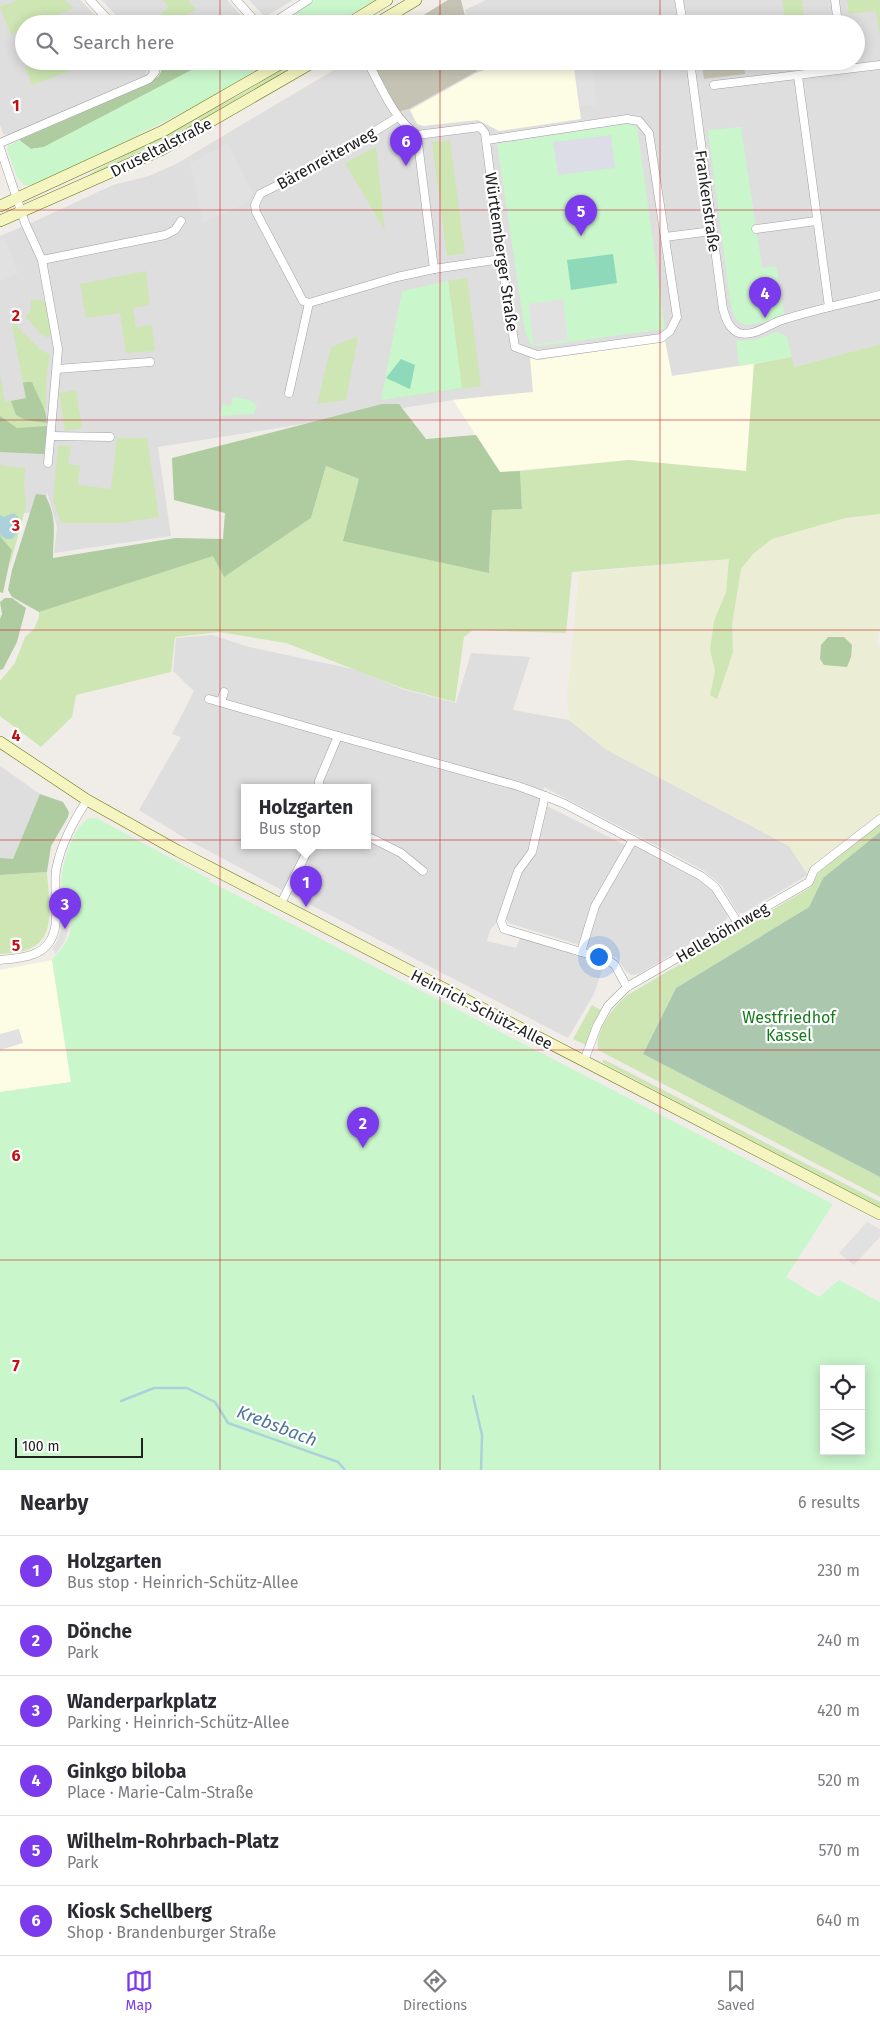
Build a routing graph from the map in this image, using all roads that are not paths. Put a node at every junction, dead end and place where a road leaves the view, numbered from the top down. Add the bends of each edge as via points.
1 (90, 0) edge
2 (236, 0) edge
3 (308, 0) edge
4 (387, 0) edge
5 (416, 0) edge
6 (680, 0) edge
7 (835, 0) edge
8 (104, 15) edge
9 (250, 15) edge
10 (285, 15) edge
11 (363, 15) edge
12 (391, 15) edge
13 (682, 15) edge
14 (837, 15) edge
15 (865, 65) edge
16 (880, 65) edge
17 (154, 70) edge
18 (269, 70) edge
19 (299, 70) edge
20 (372, 70) edge
21 (691, 70) edge
22 (826, 70) edge
23 (798, 76) junction
24 (714, 85) dead end
25 (398, 117) junction
26 (417, 135) junction
27 (487, 140) junction
28 (0, 144) edge
29 (0, 148) edge
30 (18, 199) junction
31 (0, 206) edge
32 (22, 213) junction
33 (180, 221) dead end
34 (816, 221) junction
35 (0, 222) edge
36 (756, 229) dead end
37 (712, 231) junction
38 (665, 237) junction
39 (501, 259) junction
40 (42, 260) junction
41 (434, 269) junction
42 (880, 295) edge
43 (309, 303) junction
44 (829, 307) junction
45 (150, 362) dead end
46 (57, 369) junction
47 (289, 393) dead end
48 (51, 436) junction
49 (110, 437) dead end
50 (48, 463) dead end
51 (224, 692) dead end
52 (209, 698) dead end
53 (221, 702) junction
54 (338, 736) junction
55 (0, 742) edge
56 (319, 784) edge
57 (545, 796) junction
58 (87, 800) junction
59 (880, 819) edge
60 (371, 838) edge
61 (633, 840) junction
62 (308, 849) edge
63 (423, 871) dead end
64 (280, 905) junction
65 (738, 923) junction
66 (581, 952) junction
67 (0, 960) edge
68 (627, 986) junction
69 (584, 1061) junction
70 (880, 1214) edge

1 - 8 street
2 - 9 street
3 - 10 street
4 - 11 main road
5 - 12 main road
6 - 13 street
7 - 14 street
15 - 16 street
17 - 28 street via 149,79
18 - 30 main road, Druseltalstraße via 163,131
19 - 32 main road, Druseltalstraße via 161,150
20 - 25 street
21 - 37 street, Frankenstraße
22 - 23 street
23 - 24 street
23 - 34 street
25 - 26 street
25 - 43 street, Bärenreiterweg via 330,159 260,194 256,200 260,220 303,301
26 - 27 street via 480,127
26 - 41 street
27 - 38 street via 639,121 649,133
27 - 39 street, Württemberger Straße
29 - 30 street
30 - 31 main road, Druseltalstraße
30 - 32 street
32 - 35 main road, Druseltalstraße
32 - 40 street
33 - 40 street via 175,230 165,235
34 - 36 street
34 - 44 street
37 - 38 street
37 - 44 street, Frankenstraße via 726,321 733,330 742,334 756,332
38 - 39 street, Württemberger Straße via 677,317 670,331 661,338 537,355 515,347
39 - 41 street
40 - 46 street via 58,349
41 - 43 street
42 - 44 street
43 - 47 street
45 - 46 street
46 - 48 street
48 - 49 street
48 - 50 street
51 - 53 street
52 - 53 street
53 - 54 street
54 - 56 street
54 - 57 street
55 - 58 main road, Heinrich-Schütz-Allee
57 - 61 street
57 - 66 street via 532,852 518,871 501,921 504,929
58 - 64 main road, Heinrich-Schütz-Allee
58 - 67 street via 69,829 60,853 52,938 36,954
59 - 65 street, Helleböhnweg via 814,870 809,882
60 - 63 street via 401,853
61 - 65 street via 701,876 715,887
61 - 66 street via 595,906
62 - 64 street
64 - 69 main road, Heinrich-Schütz-Allee
65 - 68 street, Helleböhnweg
66 - 68 street via 615,965
68 - 69 street, Helleböhnweg via 608,1006
69 - 70 main road, Heinrich-Schütz-Allee

